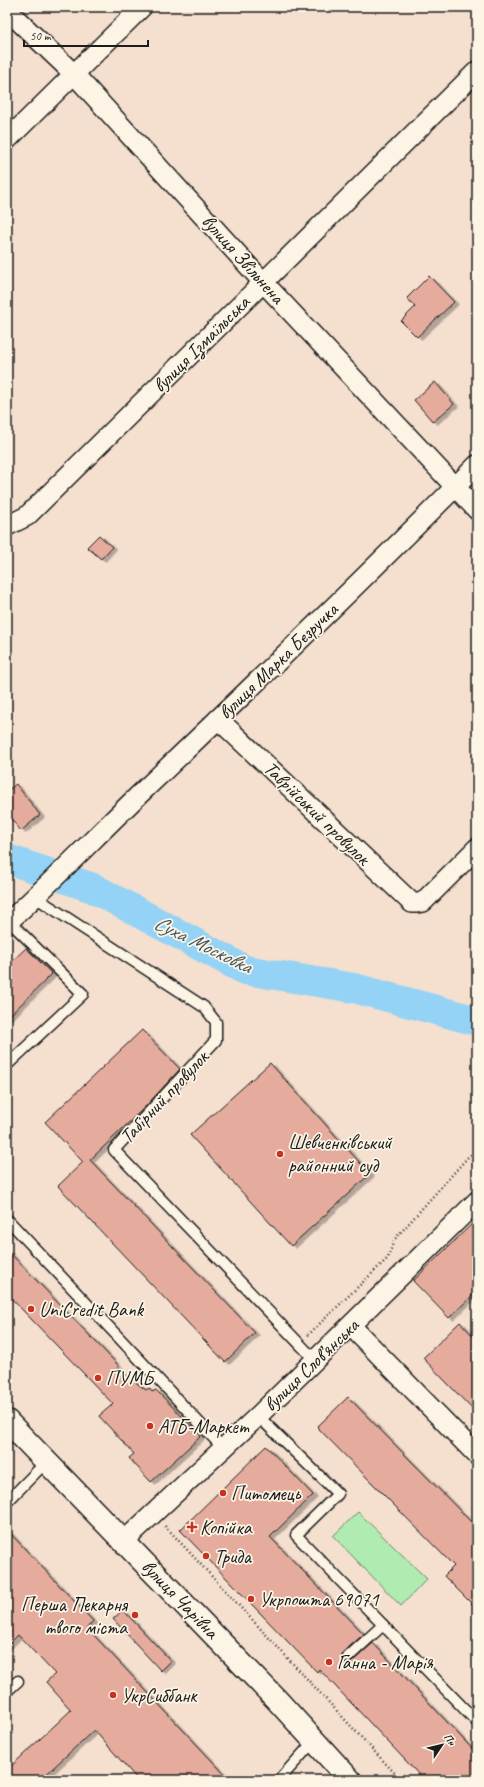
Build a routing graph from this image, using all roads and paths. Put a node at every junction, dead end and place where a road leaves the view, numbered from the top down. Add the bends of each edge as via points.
1 (142, 7) edge
2 (7, 10) edge
3 (477, 71) edge
4 (74, 74) junction
5 (7, 140) edge
6 (263, 282) junction
7 (477, 465) edge
8 (455, 488) junction
9 (477, 510) edge
10 (7, 526) edge
11 (218, 719) junction
12 (477, 848) edge
13 (40, 893) junction
14 (8, 922) edge
15 (7, 1065) edge
16 (477, 1150) edge
17 (477, 1201) edge
18 (7, 1219) edge
19 (351, 1326) junction
20 (299, 1344) junction
21 (315, 1360) junction
22 (258, 1416) junction
23 (7, 1421) edge
24 (224, 1449) junction
25 (477, 1455) edge
26 (46, 1462) junction
27 (7, 1502) edge
28 (154, 1514) junction
29 (124, 1541) junction
30 (383, 1624) junction
31 (348, 1657) dead end
32 (18, 1681) dead end
33 (7, 1691) edge
34 (477, 1722) edge
35 (314, 1741) junction
36 (279, 1780) edge
37 (350, 1780) edge
38 (401, 1780) edge

1 - 4 street
2 - 4 street, вулиця Звільнена
3 - 6 street, вулиця Ізмаїльська
4 - 5 street
4 - 6 street, вулиця Звільнена
6 - 8 street, вулиця Звільнена
6 - 10 street, вулиця Ізмаїльська via 27,516
7 - 8 street, вулиця Марка Безручка
8 - 9 street, вулиця Звільнена
8 - 11 street, вулиця Марка Безручка
11 - 12 street, Таврійський провулок via 412,903 426,899
11 - 13 street, вулиця Марка Безручка
13 - 14 street
13 - 20 lane, Табірний провулок via 204,1007 216,1022 216,1040 114,1150
14 - 15 lane via 82,994
16 - 20 path via 394,1240 388,1258
17 - 19 street, вулиця Слов’янська
18 - 24 lane
19 - 21 street, вулиця Слов’янська
19 - 25 street
20 - 21 lane, Табірний провулок
21 - 22 street, вулиця Слов’янська
22 - 24 street, вулиця Слов’янська
22 - 30 lane via 338,1494 296,1535
23 - 26 street, вулиця Чарівна
24 - 28 street, вулиця Слов’янська
26 - 27 lane
26 - 29 street, вулиця Чарівна
28 - 29 street, вулиця Слов’янська
28 - 38 path
29 - 35 street, вулиця Чарівна
30 - 31 lane
30 - 34 lane
32 - 33 lane
35 - 36 lane
35 - 37 street, вулиця Чарівна

